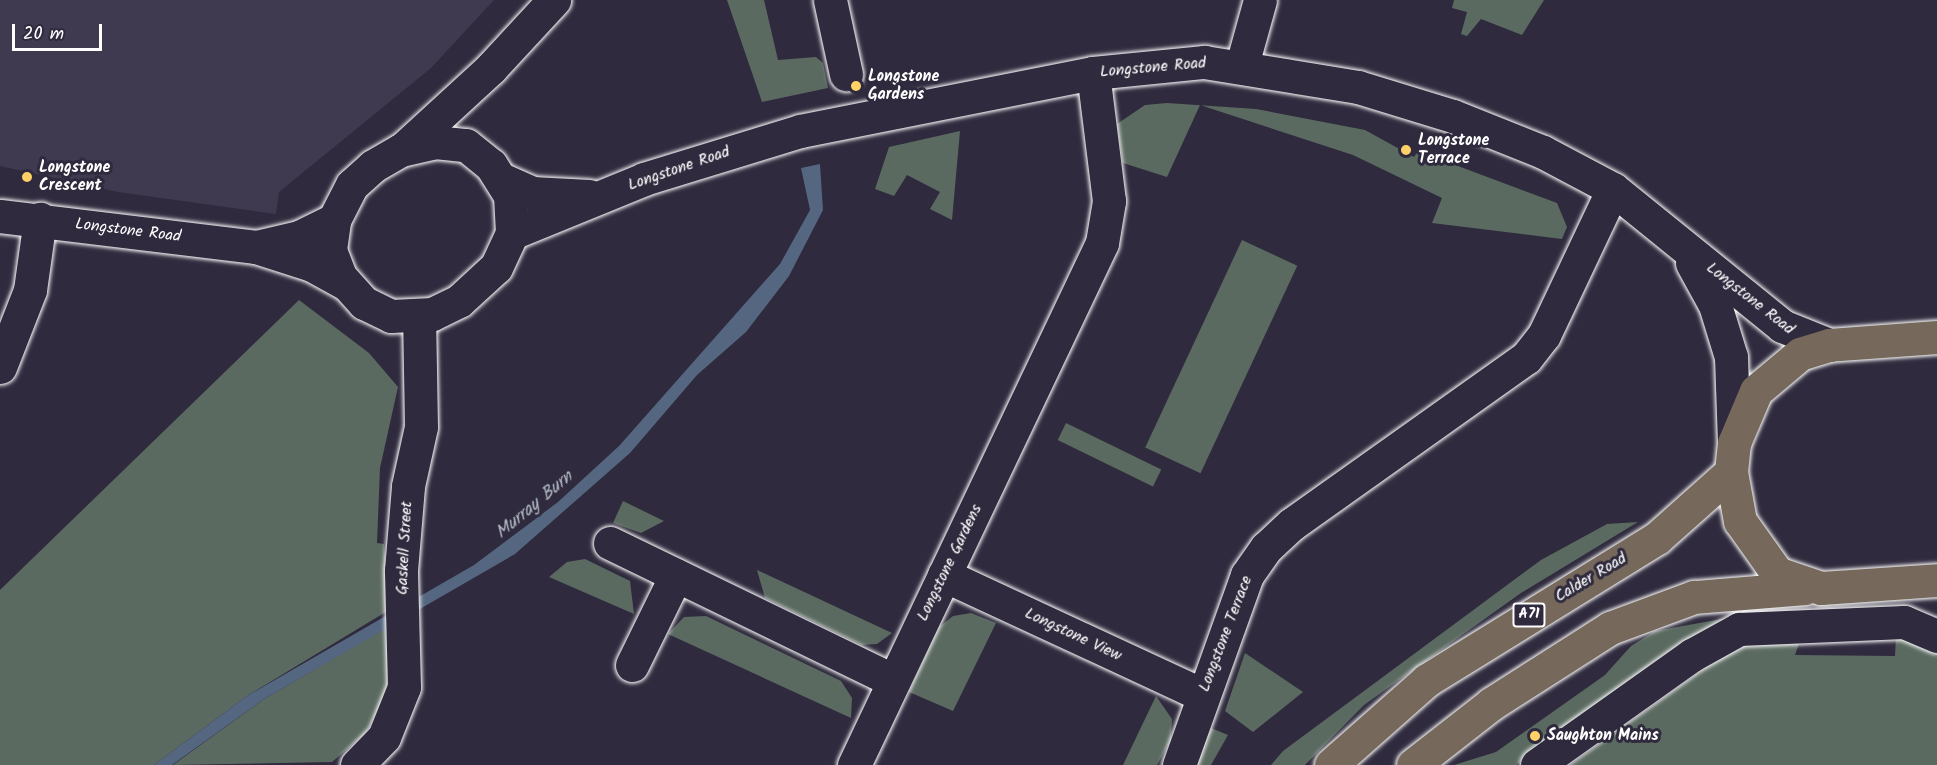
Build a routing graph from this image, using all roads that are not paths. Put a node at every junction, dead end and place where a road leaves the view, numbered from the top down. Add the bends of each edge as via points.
1 (554, 0) edge
2 (830, 0) edge
3 (1260, 0) edge
4 (1242, 65) junction
5 (491, 68) junction
6 (1093, 73) junction
7 (846, 74) dead end
8 (466, 145) junction
9 (401, 150) junction
10 (501, 178) junction
11 (1613, 189) junction
12 (603, 195) junction
13 (0, 216) edge
14 (40, 219) junction
15 (334, 220) junction
16 (512, 234) junction
17 (1678, 241) junction
18 (256, 247) junction
19 (346, 284) junction
20 (419, 317) junction
21 (1935, 336) edge
22 (1829, 345) junction
23 (0, 367) edge
24 (1732, 457) junction
25 (610, 543) dead end
26 (676, 575) junction
27 (944, 575) junction
28 (1937, 580) edge
29 (1898, 586) junction
30 (1821, 588) junction
31 (1937, 592) edge
32 (1937, 636) edge
33 (632, 665) dead end
34 (892, 680) junction
35 (1202, 695) junction
36 (357, 765) edge
37 (854, 765) edge
38 (1179, 765) edge
39 (1331, 765) edge
40 (1413, 765) edge
41 (1537, 765) edge

1 - 5 street
2 - 7 street
3 - 4 street
4 - 6 street, Longstone Road via 1177,63
4 - 11 street, Longstone Road via 1358,87 1453,116
5 - 8 street via 476,100
5 - 9 street
6 - 12 street, Longstone Road via 800,131
6 - 27 street, Longstone Gardens via 1109,201 1106,232
8 - 9 street via 435,142
8 - 10 street
9 - 15 street via 352,185
10 - 12 street, Longstone Road via 532,193
10 - 16 street via 514,213
11 - 17 street, Longstone Road
11 - 35 street, Longstone Terrace via 1544,336 1526,358 1292,524 1266,548 1247,575
12 - 16 street, Longstone Road
13 - 14 street, Longstone Road
14 - 18 street, Longstone Road
14 - 23 street via 30,290
15 - 18 street, Longstone Road via 299,237
15 - 19 street via 330,250
16 - 20 street via 496,267 471,291 445,309
17 - 22 street, Longstone Road via 1782,326
17 - 24 street, Longstone Road via 1724,329 1731,357
18 - 19 street, Longstone Road via 312,265
19 - 20 street via 375,310
20 - 36 street, Gaskell Street via 421,428 408,486 401,570 404,656 397,713 384,737
21 - 22 main road, A71
22 - 24 main road, A71 via 1800,354 1756,390
24 - 30 main road via 1740,521 1762,559 1794,582
24 - 39 main road, Calder Road / A71 via 1657,538 1427,680
25 - 26 street
26 - 33 street
26 - 34 street
27 - 34 street, Longstone Gardens
27 - 35 street, Longstone View
28 - 29 main road
29 - 30 main road
29 - 31 street
30 - 40 main road via 1730,591 1648,611 1611,628 1517,687
32 - 41 street via 1904,622 1739,629 1692,656
34 - 37 street, Longstone Gardens
35 - 38 street, Longstone Terrace via 1193,739

